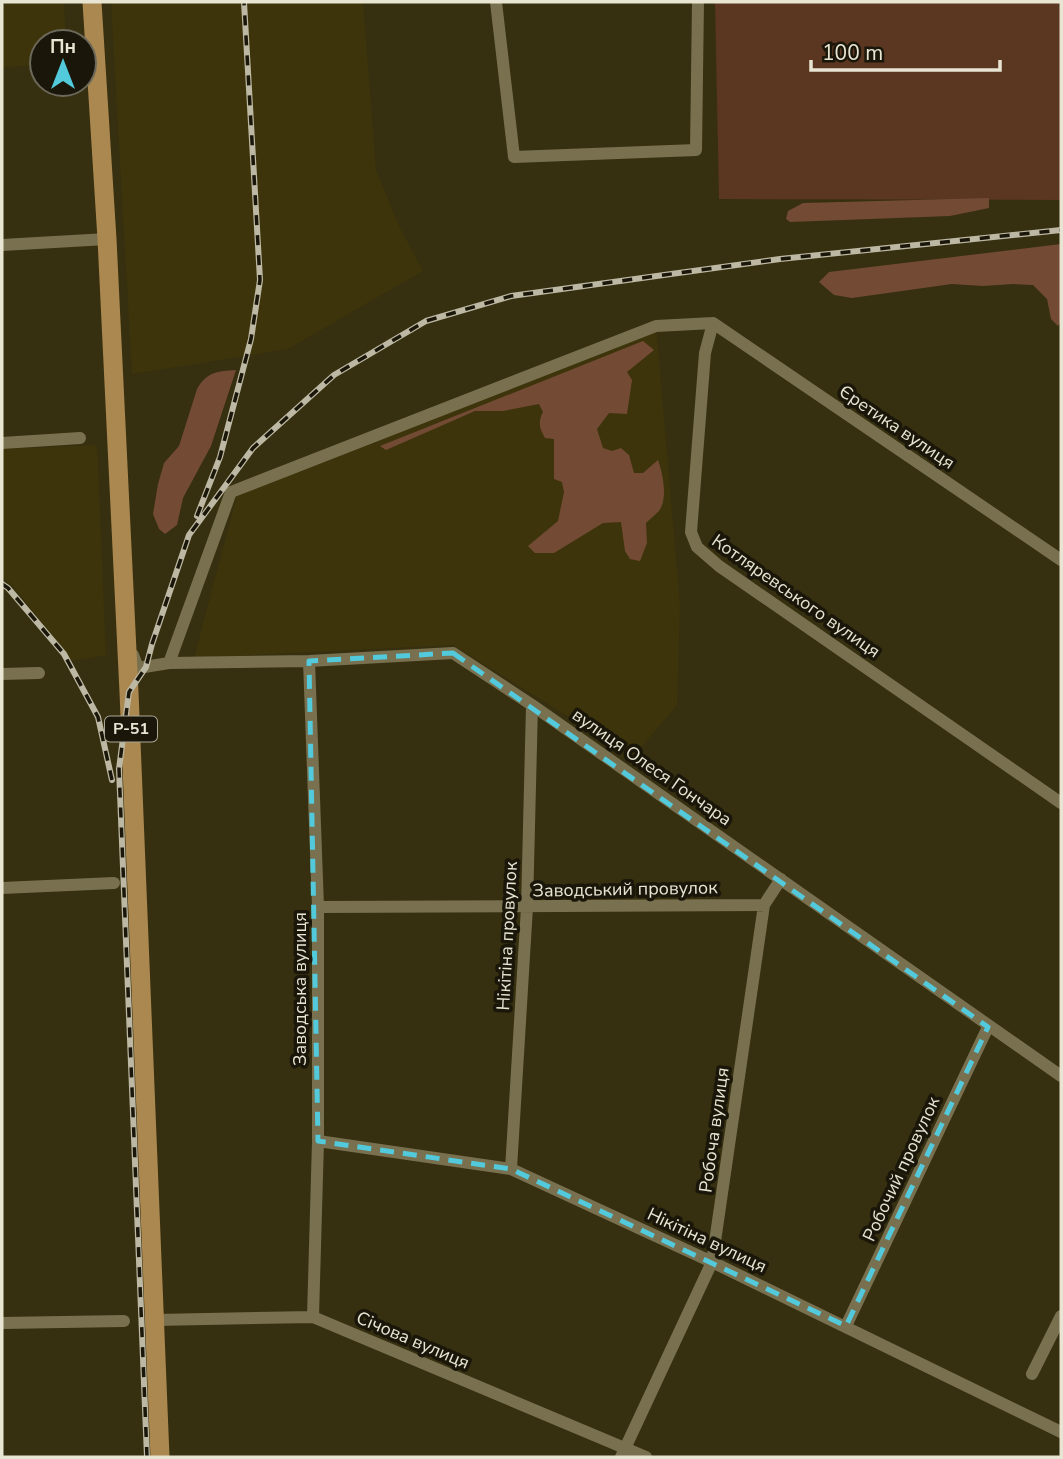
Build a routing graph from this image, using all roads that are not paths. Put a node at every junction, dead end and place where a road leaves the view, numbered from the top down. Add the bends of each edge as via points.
1 (92, 2) edge
2 (496, 2) edge
3 (698, 2) edge
4 (107, 239) junction
5 (2, 244) edge
6 (713, 323) junction
7 (80, 438) dead end
8 (2, 443) edge
9 (1061, 560) edge
10 (133, 655) dead end
11 (309, 661) junction
12 (169, 663) junction
13 (38, 673) dead end
14 (2, 674) edge
15 (533, 705) junction
16 (1061, 803) edge
17 (781, 878) junction
18 (114, 883) dead end
19 (2, 888) edge
20 (764, 905) junction
21 (318, 907) junction
22 (527, 907) junction
23 (988, 1027) junction
24 (1061, 1076) edge
25 (318, 1140) junction
26 (511, 1169) junction
27 (712, 1262) junction
28 (1061, 1316) edge
29 (313, 1317) junction
30 (155, 1320) junction
31 (124, 1321) dead end
32 (2, 1323) edge
33 (846, 1326) junction
34 (1032, 1374) dead end
35 (1061, 1432) edge
36 (623, 1452) edge
37 (160, 1457) edge
38 (646, 1457) edge

1 - 4 main road, Р-51
2 - 3 street via 514,157 696,150
4 - 5 street
4 - 30 main road, Р-51
6 - 9 street, Єретика вулиця
6 - 12 street via 656,326 231,492
6 - 16 street, Котляревського вулиця via 705,353 691,532 697,547
7 - 8 street
10 - 12 street, вулиця Олеся Гончара via 138,668
11 - 12 street, вулиця Олеся Гончара
11 - 15 street, вулиця Олеся Гончара via 453,653
11 - 21 street, Заводська вулиця
13 - 14 street
15 - 17 street, вулиця Олеся Гончара
15 - 22 street, Нікітіна провулок
17 - 20 street, Робоча вулиця
17 - 23 street, вулиця Олеся Гончара
18 - 19 street
20 - 22 street, Заводський провулок
20 - 27 street, Робоча вулиця
21 - 22 street, Заводський провулок
21 - 25 street, Заводська вулиця
22 - 26 street, Нікітіна провулок
23 - 24 street, вулиця Олеся Гончара
23 - 33 street, Робочий провулок
25 - 26 street, Нікітіна вулиця
25 - 29 street, Заводська вулиця
26 - 27 street, Нікітіна вулиця
27 - 33 street, Нікітіна вулиця
27 - 36 street, Робоча вулиця
28 - 34 street
29 - 30 street, Січова вулиця
29 - 36 street, Січова вулиця
30 - 37 main road, Р-51
31 - 32 street
33 - 35 street, Нікітіна вулиця
36 - 38 street, Січова вулиця

